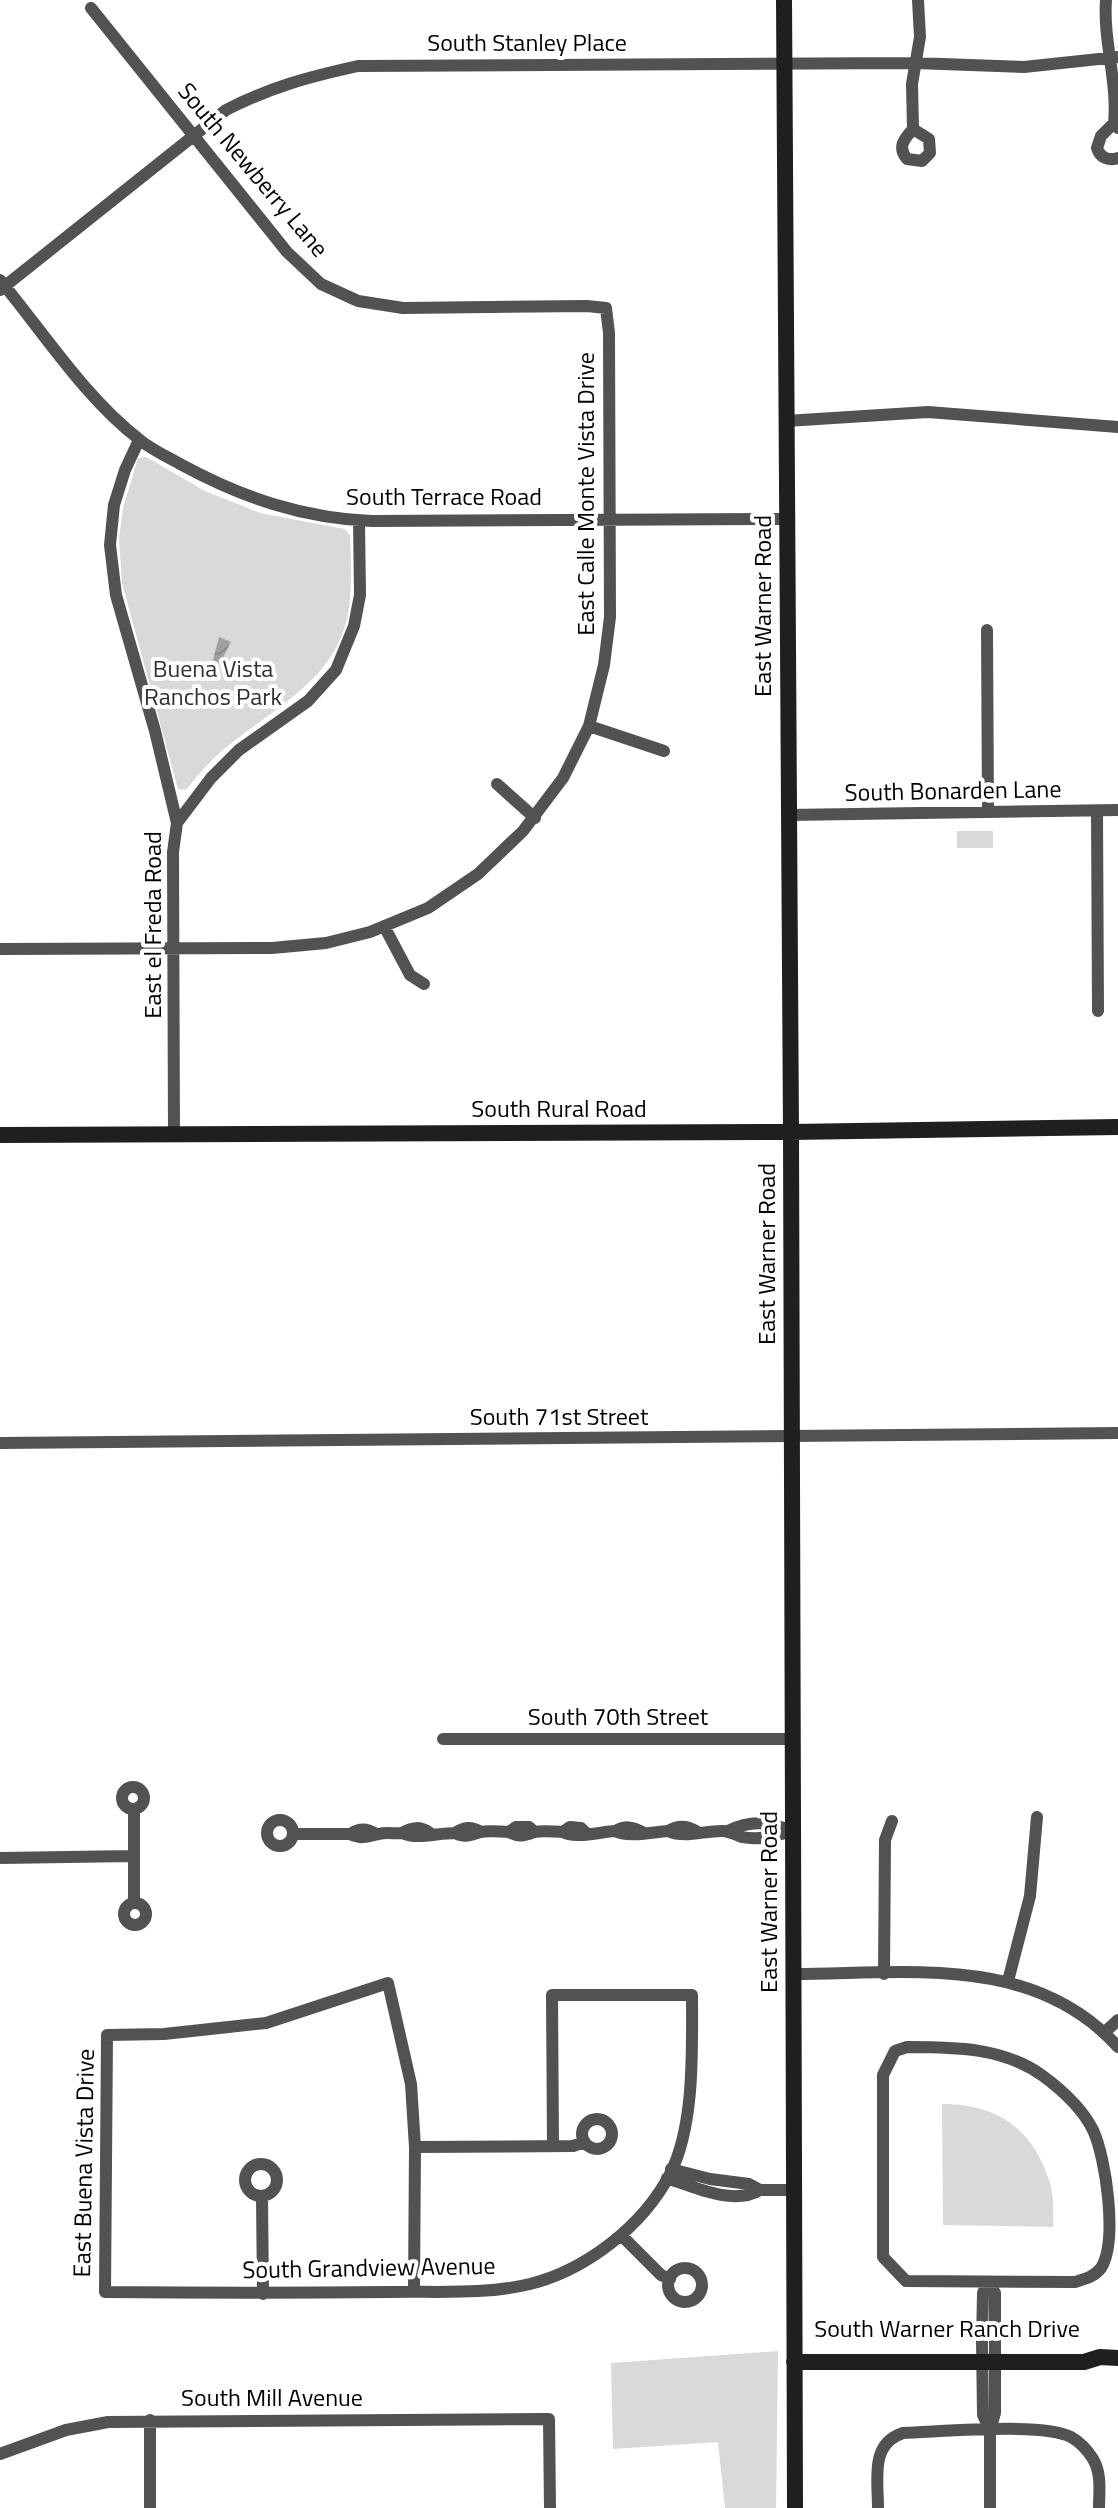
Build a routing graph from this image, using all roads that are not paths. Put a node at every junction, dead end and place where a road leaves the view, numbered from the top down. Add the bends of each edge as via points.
1 (784, 0) edge
2 (918, 0) edge
3 (1106, 0) edge
4 (91, 8) dead end
5 (1114, 58) edge
6 (915, 63) junction
7 (784, 64) junction
8 (1116, 126) edge
9 (913, 129) dead end
10 (192, 136) junction
11 (1118, 158) edge
12 (2, 285) edge
13 (606, 308) joint
14 (786, 421) junction
15 (1118, 427) edge
16 (139, 440) junction
17 (786, 519) junction
18 (610, 520) junction
19 (359, 521) junction
20 (987, 630) dead end
21 (589, 726) junction
22 (664, 751) dead end
23 (497, 784) dead end
24 (1118, 810) edge
25 (1097, 811) junction
26 (988, 812) junction
27 (788, 815) junction
28 (535, 818) junction
29 (177, 823) junction
30 (384, 926) junction
31 (174, 948) junction
32 (0, 949) edge
33 (424, 984) dead end
34 (1098, 1011) dead end
35 (1118, 1127) edge
36 (791, 1132) junction
37 (0, 1135) edge
38 (174, 1135) junction
39 (1118, 1433) edge
40 (791, 1438) junction
41 (0, 1443) edge
42 (443, 1739) dead end
43 (792, 1739) junction
44 (134, 1809) dead end
45 (1037, 1817) dead end
46 (892, 1821) dead end
47 (793, 1831) junction
48 (293, 1834) dead end
49 (134, 1856) junction
50 (0, 1858) edge
51 (134, 1903) dead end
52 (793, 1974) junction
53 (884, 1974) junction
54 (1008, 1981) junction
55 (1118, 2020) edge
56 (1105, 2032) junction
57 (1118, 2047) edge
58 (584, 2142) dead end
59 (553, 2146) junction
60 (415, 2147) junction
61 (1112, 2169) edge
62 (669, 2174) junction
63 (793, 2190) junction
64 (262, 2197) dead end
65 (621, 2235) junction
66 (670, 2279) dead end
67 (988, 2282) junction
68 (414, 2291) junction
69 (105, 2292) joint
70 (263, 2294) junction
71 (794, 2357) junction
72 (989, 2357) junction
73 (1118, 2358) edge
74 (150, 2420) junction
75 (990, 2430) junction
76 (0, 2454) edge
77 (150, 2508) edge
78 (550, 2508) edge
79 (795, 2508) edge
80 (878, 2508) edge
81 (990, 2508) edge
82 (1099, 2508) edge

1 - 7 main road, East Warner Road
2 - 6 street
3 - 5 street
4 - 10 street, South Newberry Lane
5 - 6 street, South Stanley Place via 1024,67
5 - 8 street
6 - 7 street, South Stanley Place
6 - 9 street
7 - 10 street, South Stanley Place via 358,66 265,90
7 - 14 main road, East Warner Road
8 - 11 street via 1101,136 1097,148 1108,160
10 - 12 street, South Stanley Place
10 - 13 street, South Newberry Lane via 287,252 321,284 358,301 403,308
12 - 16 street, South Terrace Road via 92,394
13 - 18 street, East Calle Monte Vista Drive
14 - 15 street via 928,412
14 - 17 main road, East Warner Road
16 - 19 street, South Terrace Road via 213,482 269,505
16 - 29 street, East el Freda Road via 114,505 110,545 116,595
17 - 18 street, South Terrace Road
17 - 27 main road, East Warner Road
18 - 19 street, South Terrace Road
18 - 21 street, East Calle Monte Vista Drive via 608,630
19 - 29 street via 360,595 336,670 308,701 239,750
20 - 26 street
21 - 22 street
21 - 28 street, East Calle Monte Vista Drive
23 - 28 street
24 - 25 street, South Bonarden Lane
25 - 26 street, South Bonarden Lane
25 - 34 street
26 - 27 street, South Bonarden Lane
27 - 36 main road, East Warner Road
28 - 30 street, East Calle Monte Vista Drive via 478,874 428,908
29 - 31 street, East el Freda Road
30 - 31 street, East Calle Monte Vista Drive via 306,946
30 - 33 street via 410,975
31 - 32 street, East Calle Monte Vista Drive
31 - 38 street, East el Freda Road
35 - 36 main road, South Rural Road
36 - 38 main road, South Rural Road
36 - 40 main road, East Warner Road
37 - 38 main road, South Rural Road
39 - 40 street, South 71st Street
40 - 41 street, South 71st Street
40 - 43 main road, East Warner Road
42 - 43 street, South 70th Street
43 - 47 main road, East Warner Road
44 - 49 street
45 - 54 street via 1030,1896
46 - 53 street via 885,1840
47 - 48 street via 767,1837 689,1827 586,1833 570,1827 563,1832 516,1827 509,1832 463,1828 430,1833 410,1828 402,1833 358,1829 350,1834
47 - 52 main road, East Warner Road
49 - 50 street
49 - 51 street
52 - 53 street
52 - 63 main road, East Warner Road
53 - 54 street via 959,1974
54 - 56 street via 1081,2012
55 - 56 street
56 - 57 street
58 - 59 street
59 - 60 street
59 - 62 street, South Grandview Avenue via 552,1995 692,1995 686,2122
60 - 68 street
60 - 69 street, East Buena Vista Drive via 411,2084 388,1983 266,2023 107,2035
61 - 67 street via 1109,2231 1101,2267 1090,2278
61 - 67 street via 1077,2106 1016,2060 952,2047 895,2051 883,2075 883,2257 906,2281
62 - 63 street via 750,2196 760,2190
62 - 65 street, South Grandview Avenue
63 - 71 main road, East Warner Road
64 - 70 street
65 - 66 street
65 - 68 street, South Grandview Avenue via 578,2266 531,2284
67 - 72 street via 995,2293
68 - 70 street, South Grandview Avenue
69 - 70 street, South Grandview Avenue
71 - 72 main road, South Warner Ranch Drive
71 - 79 main road, East Warner Road
72 - 73 main road, South Warner Ranch Drive via 1084,2362
72 - 75 street via 983,2415
74 - 76 street, South Mill Avenue via 66,2430
74 - 77 street
74 - 78 street, South Mill Avenue via 549,2419
75 - 80 street via 903,2433 885,2443 878,2454
75 - 81 street
75 - 82 street via 1053,2432 1073,2438 1098,2470

